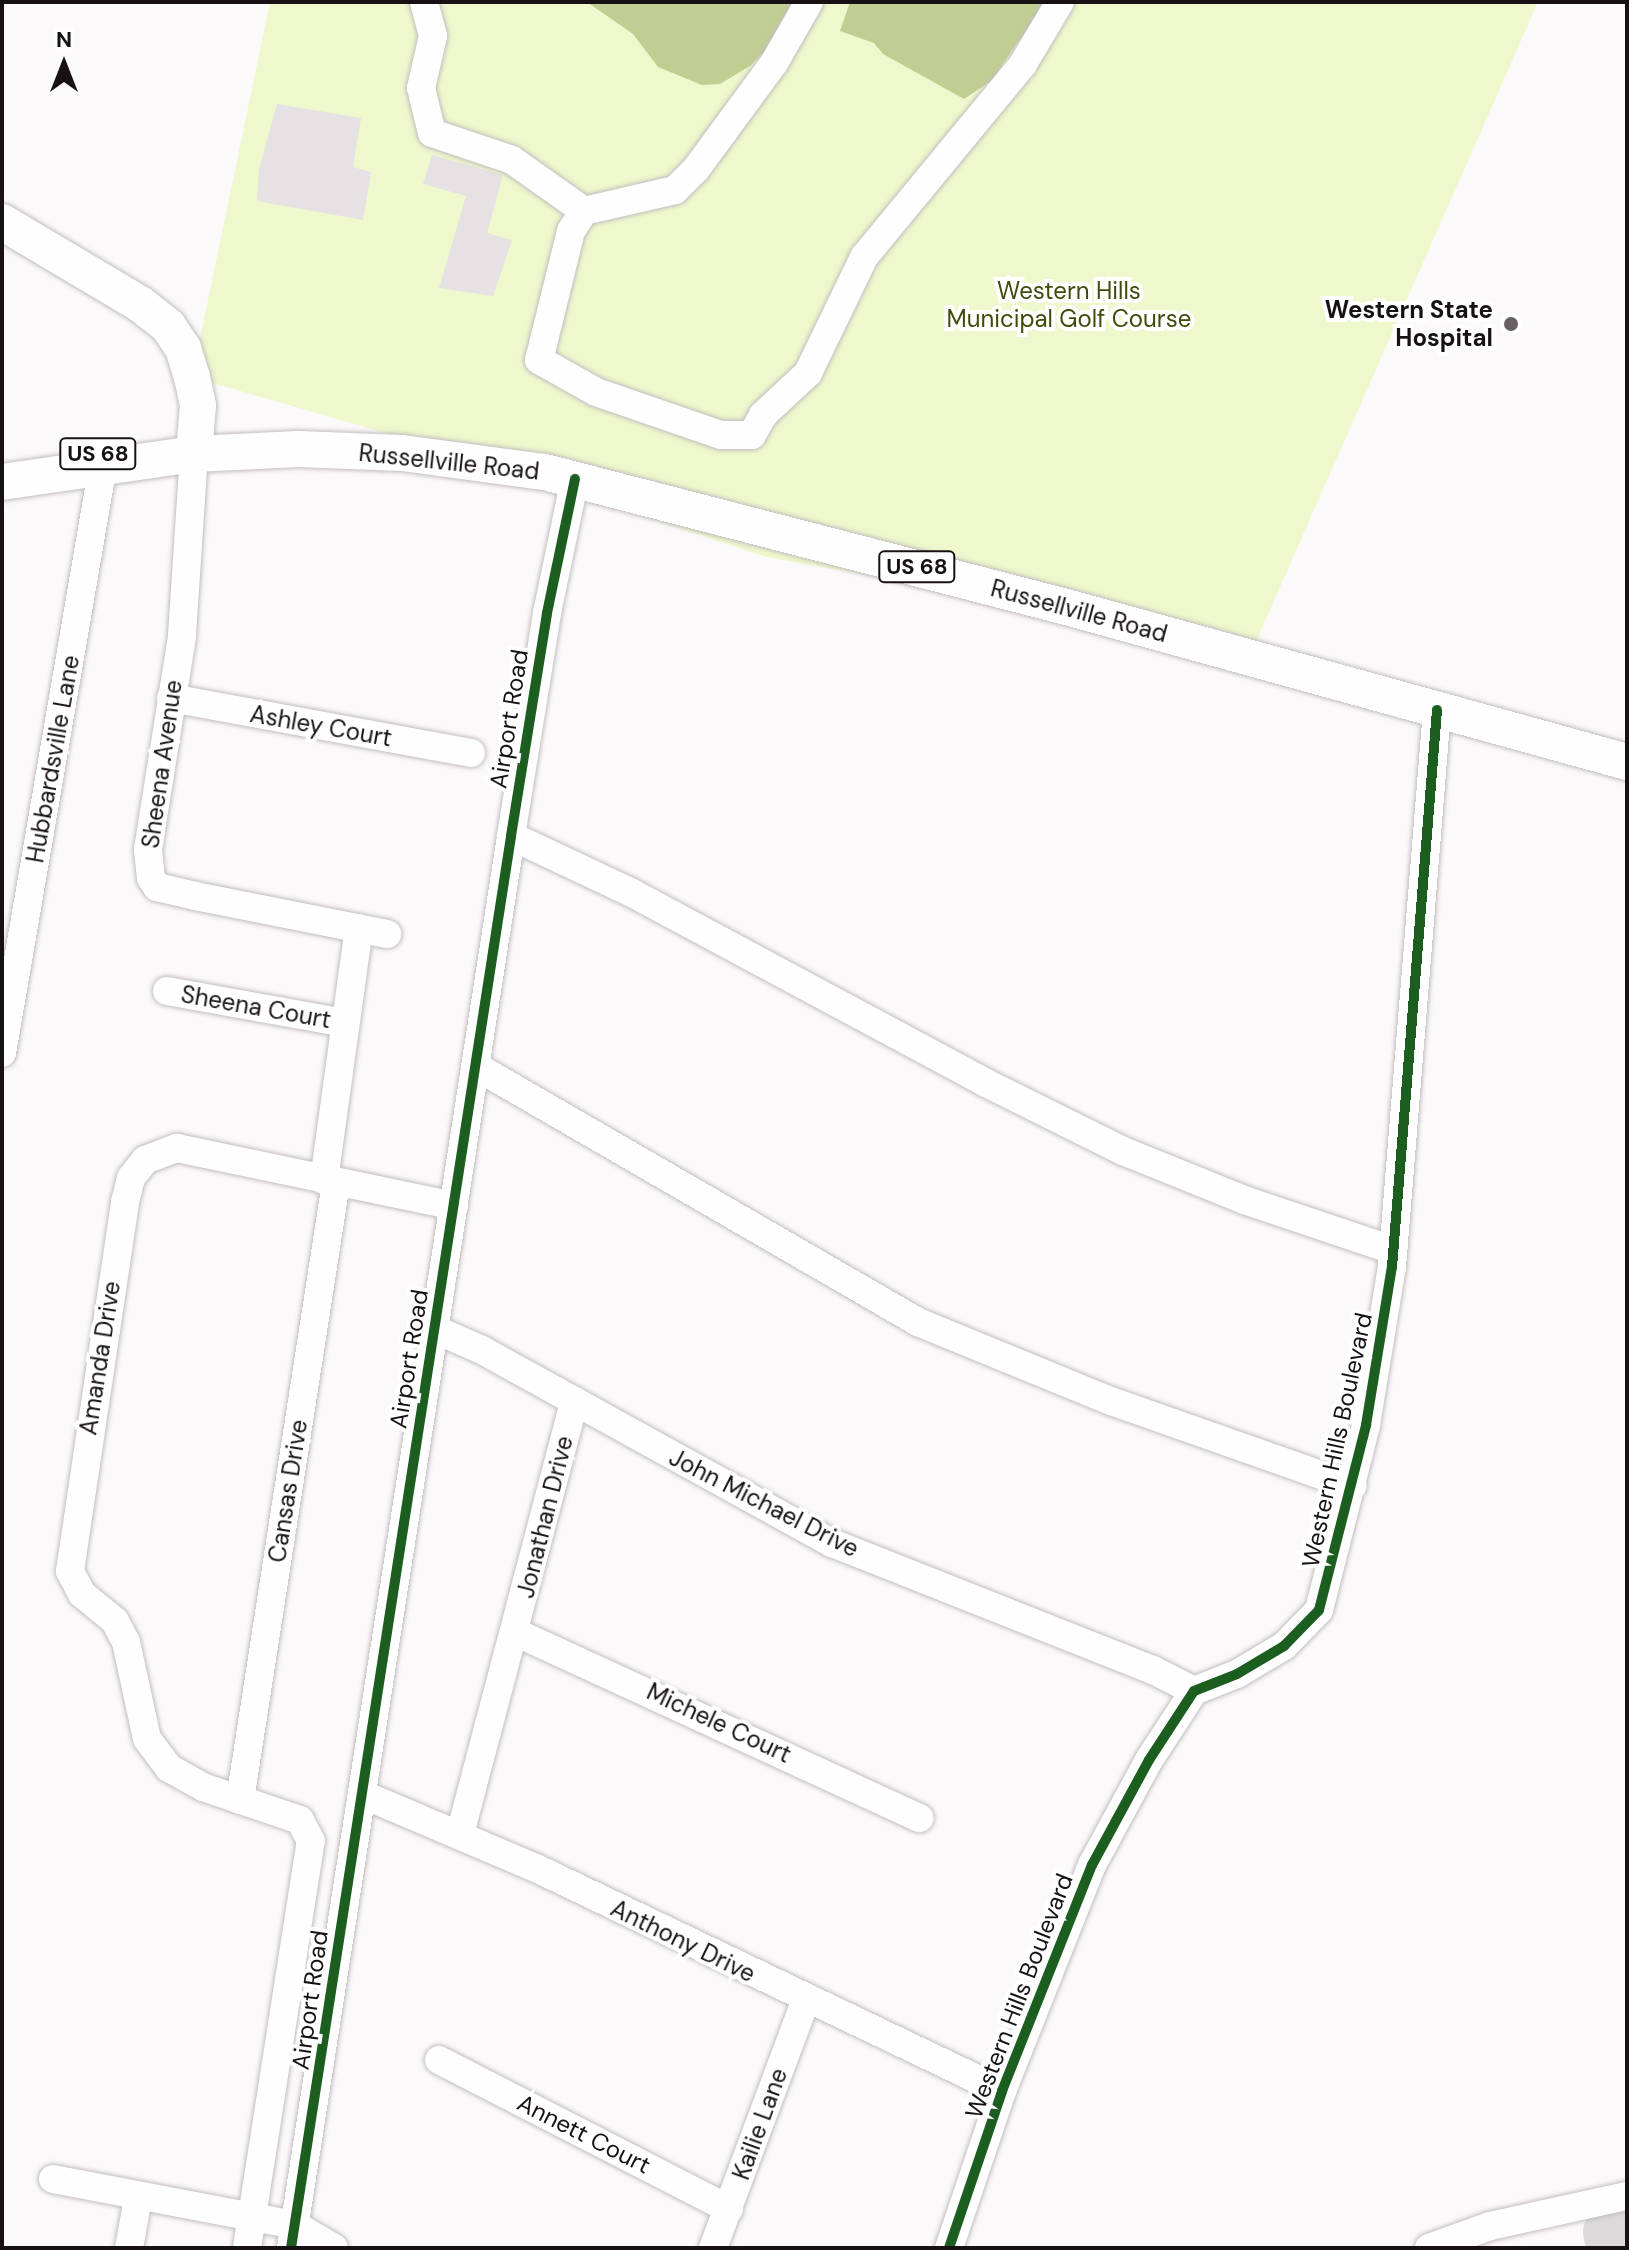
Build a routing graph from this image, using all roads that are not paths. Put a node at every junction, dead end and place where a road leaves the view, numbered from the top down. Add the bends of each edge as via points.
1 (424, 2) edge
2 (809, 2) edge
3 (1060, 2) edge
4 (584, 211) junction
5 (2, 222) edge
6 (194, 449) junction
7 (103, 465) junction
8 (2, 472) edge
9 (575, 479) junction
10 (2, 482) edge
11 (171, 698) junction
12 (1437, 710) junction
13 (1627, 749) edge
14 (471, 753) dead end
15 (1627, 762) edge
16 (511, 836) junction
17 (359, 928) junction
18 (387, 934) dead end
19 (167, 991) dead end
20 (345, 1023) junction
21 (2, 1053) edge
22 (477, 1067) junction
23 (330, 1181) junction
24 (454, 1206) junction
25 (1393, 1250) junction
26 (434, 1329) junction
27 (574, 1401) junction
28 (1352, 1486) junction
29 (517, 1633) junction
30 (1194, 1691) junction
31 (362, 1794) junction
32 (240, 1800) junction
33 (919, 1818) dead end
34 (460, 1834) junction
35 (806, 1999) junction
36 (439, 2060) dead end
37 (1002, 2091) junction
38 (53, 2179) dead end
39 (1627, 2196) edge
40 (138, 2198) junction
41 (729, 2209) junction
42 (252, 2219) junction
43 (293, 2237) edge
44 (129, 2248) edge
45 (247, 2248) edge
46 (334, 2248) edge
47 (713, 2248) edge
48 (949, 2248) edge
49 (1429, 2248) edge

1 - 4 street via 433,36 421,88 432,133 512,160
2 - 4 street via 774,63 675,190
3 - 4 street via 1023,64 864,257 808,373 763,415 752,435 721,435 596,392 539,360 571,231
5 - 6 main road via 168,326 183,348 198,405
6 - 7 main road, US 68
6 - 8 main road, US 68 via 101,453
6 - 9 main road, Russellville Road / US 68 via 402,453
6 - 11 street, Sheena Avenue via 193,513
6 - 13 main road, Russellville Road / US 68 via 406,444 631,479 1089,599
7 - 10 main road, US 68
7 - 21 street, Hubbardsville Lane
9 - 12 main road, Russellville Road / US 68
9 - 16 street, Airport Road
11 - 14 street, Ashley Court
11 - 17 street, Sheena Avenue via 148,850 157,887
12 - 15 main road, Russellville Road / US 68
12 - 25 street, Western Hills Boulevard
16 - 22 street, Airport Road
16 - 25 street via 632,893 1123,1151 1244,1200
17 - 18 street, Sheena Avenue
17 - 20 street, Cansas Drive
19 - 20 street, Sheena Court
20 - 23 street, Cansas Drive
22 - 24 street, Airport Road
22 - 28 street via 918,1322 1111,1401
23 - 24 street, Amanda Drive
23 - 32 street, Cansas Drive
23 - 32 street, Amanda Drive via 177,1148 145,1160 131,1178 125,1202 81,1474 70,1571 82,1594 115,1621 126,1642 147,1739 169,1768
24 - 26 street, Airport Road
25 - 28 street, Western Hills Boulevard
26 - 27 street, John Michael Drive
26 - 31 street, Airport Road
27 - 29 street, Jonathan Drive
27 - 30 street, John Michael Drive via 832,1543
28 - 30 street, Western Hills Boulevard via 1319,1610 1284,1646 1237,1674
29 - 33 street, Michele Court
29 - 34 street, Jonathan Drive
30 - 37 street, Western Hills Boulevard via 1092,1865
31 - 34 street, Anthony Drive
31 - 43 street, Airport Road
32 - 42 street, Amanda Drive via 300,1820 311,1841
34 - 35 street, Anthony Drive
35 - 37 street, Anthony Drive
35 - 41 street, Kailie Lane
36 - 41 street, Annett Court
37 - 48 street, Western Hills Boulevard
38 - 40 street
39 - 49 street via 1490,2226
40 - 42 street
40 - 44 street
41 - 47 street, Kailie Lane
42 - 43 street
42 - 45 street, Amanda Drive
43 - 46 street

